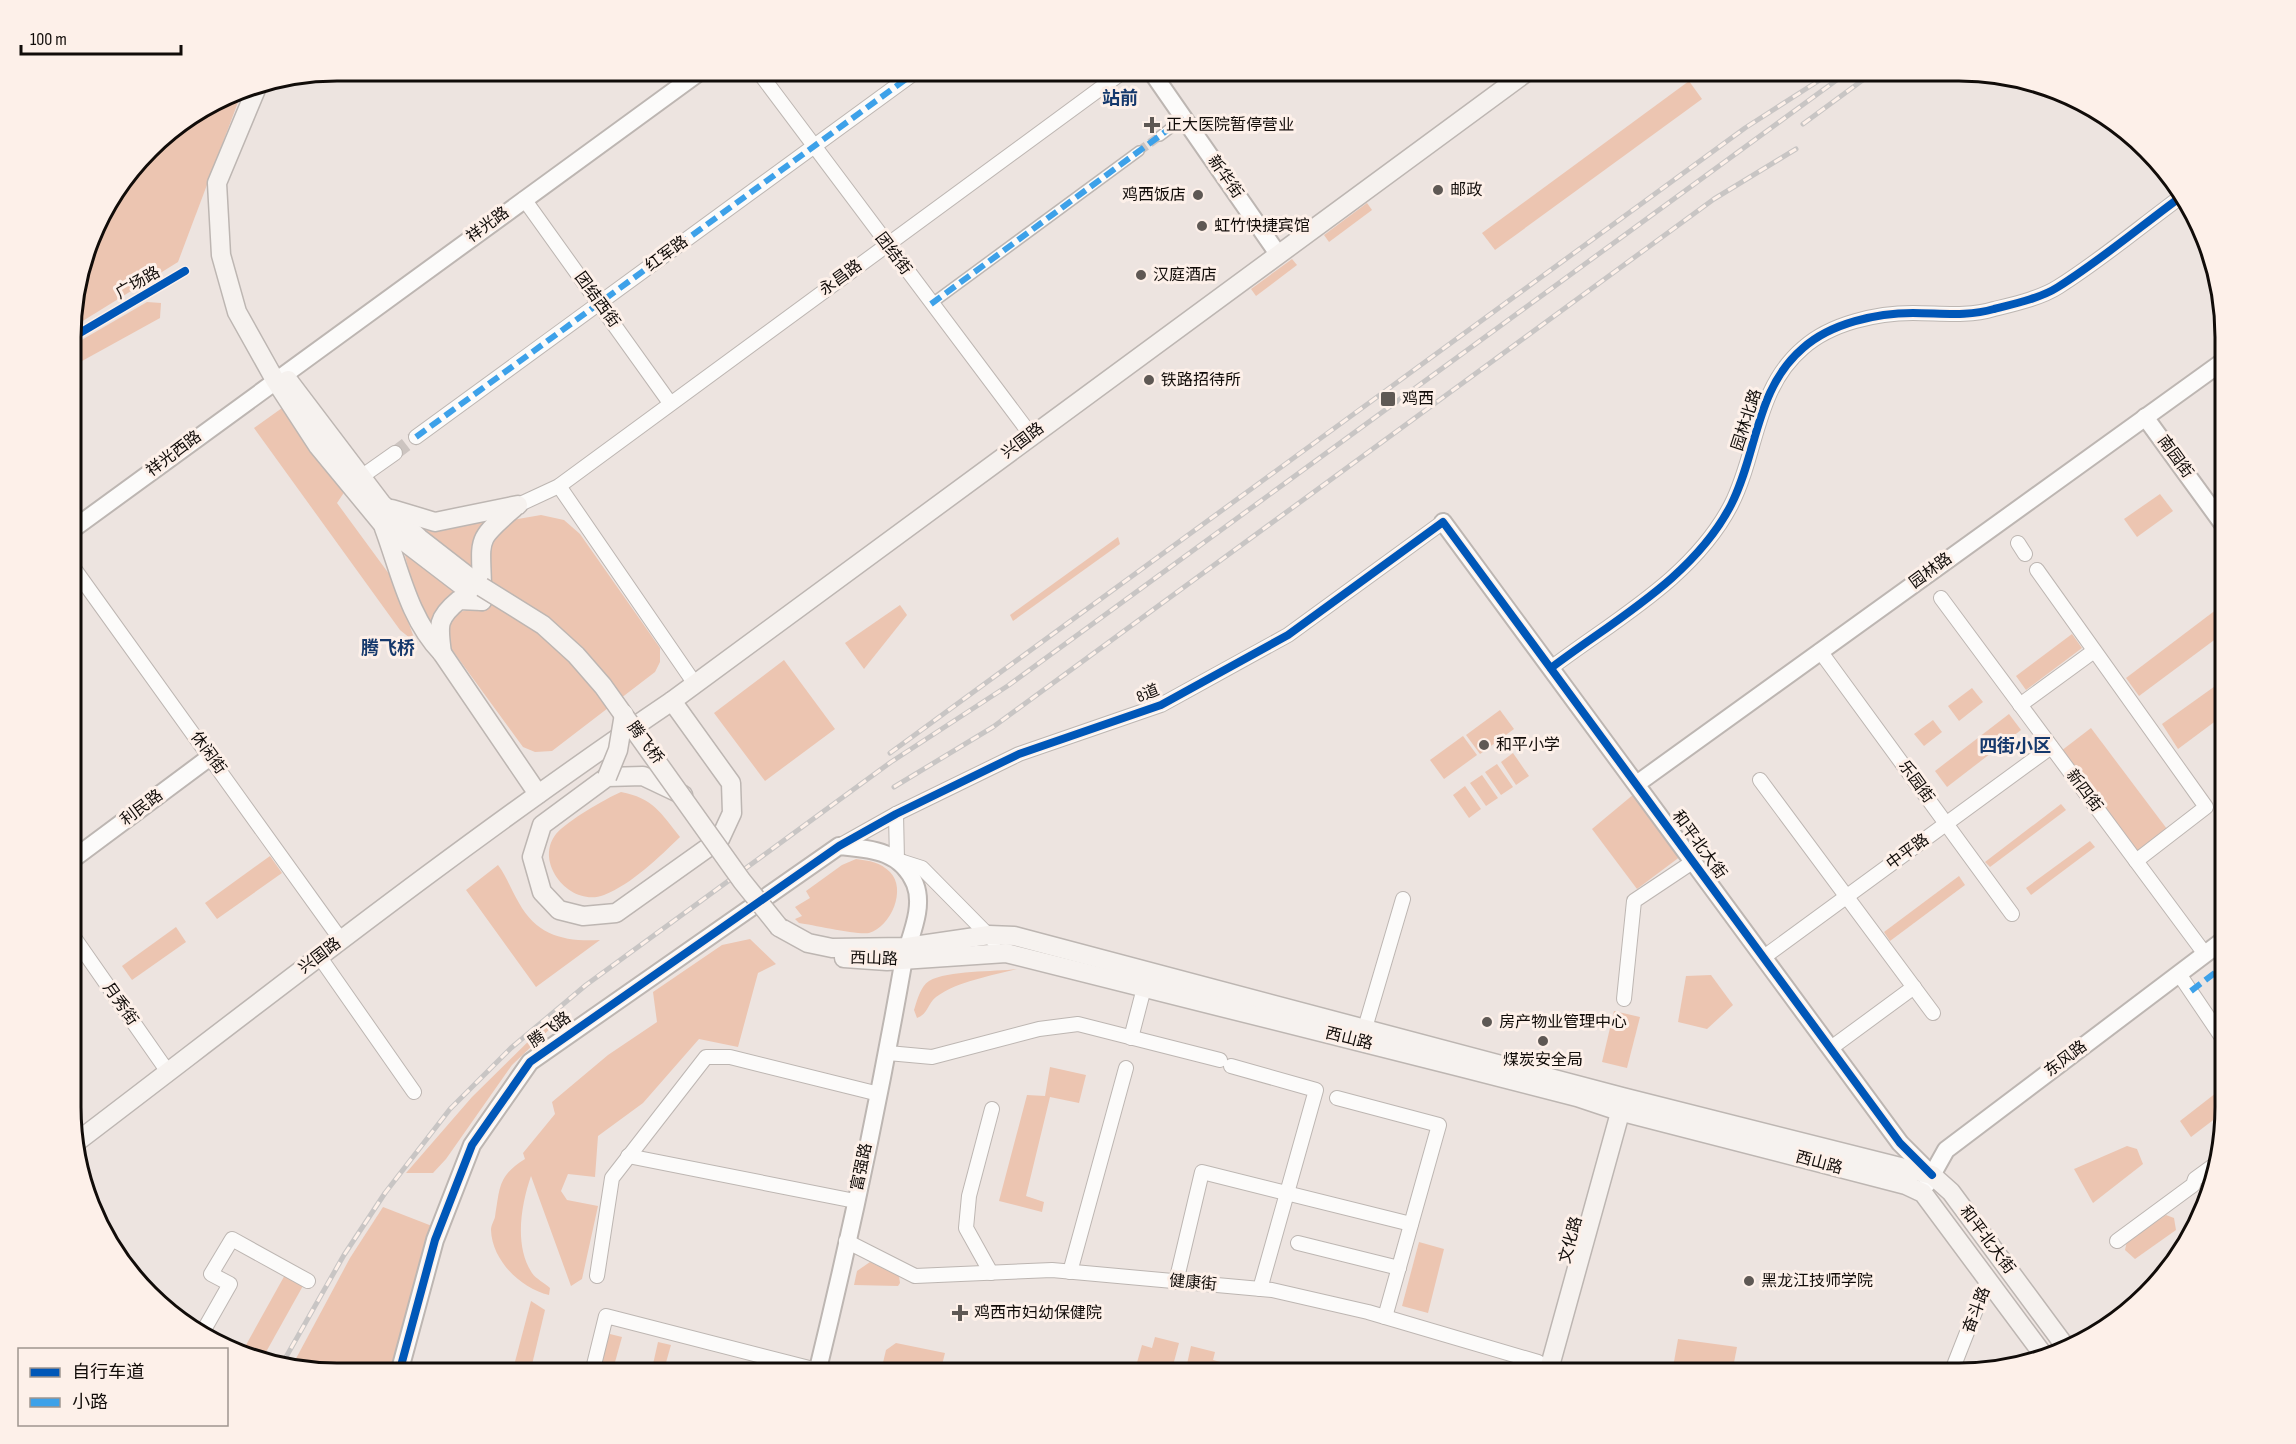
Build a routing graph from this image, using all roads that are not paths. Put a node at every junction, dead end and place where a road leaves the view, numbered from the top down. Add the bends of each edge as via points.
1 (686, 81) edge
2 (766, 81) edge
3 (902, 81) edge
4 (1109, 81) edge
5 (1159, 81) edge
6 (1171, 81) edge
7 (1513, 81) edge
8 (267, 91) edge
9 (254, 96) edge
10 (1184, 118) junction
11 (1160, 136) tunnel mouth
12 (814, 146) junction
13 (1139, 151) tunnel mouth
14 (524, 199) junction
15 (2176, 201) edge
16 (886, 244) junction
17 (1282, 251) junction
18 (599, 303) junction
19 (931, 304) junction
20 (2215, 367) edge
21 (279, 376) junction
22 (670, 403) junction
23 (2145, 417) junction
24 (1031, 435) junction
25 (416, 436) tunnel mouth
26 (395, 453) tunnel mouth
27 (361, 477) junction
28 (559, 486) junction
29 (382, 504) junction
30 (518, 505) junction
31 (2215, 513) edge
32 (1443, 522) joint
33 (81, 523) edge
34 (384, 526) junction
35 (2037, 570) dead end
36 (81, 578) edge
37 (482, 594) junction
38 (1941, 598) dead end
39 (1820, 651) junction
40 (2094, 651) junction
41 (442, 653) junction
42 (1551, 668) junction
43 (695, 684) junction
44 (672, 701) junction
45 (2020, 705) junction
46 (623, 722) junction
47 (2051, 747) junction
48 (210, 757) junction
49 (607, 777) junction
50 (1760, 780) dead end
51 (1638, 783) junction
52 (664, 786) junction
53 (538, 794) junction
54 (683, 795) junction
55 (896, 814) junction
56 (1946, 824) junction
57 (839, 846) junction
58 (81, 853) edge
59 (897, 860) junction
60 (1694, 861) junction
61 (2136, 861) junction
62 (1846, 896) junction
63 (1402, 899) dead end
64 (2012, 914) dead end
65 (775, 930) junction
66 (989, 935) junction
67 (341, 940) junction
68 (2215, 946) edge
69 (81, 947) edge
70 (1006, 953) junction
71 (906, 954) junction
72 (2205, 954) junction
73 (320, 956) junction
74 (1764, 957) junction
75 (2179, 974) junction
76 (1914, 987) junction
77 (1144, 988) junction
78 (1624, 999) dead end
79 (1933, 1013) dead end
80 (2215, 1027) edge
81 (1365, 1028) junction
82 (1131, 1038) junction
83 (1831, 1048) junction
84 (888, 1053) junction
85 (1126, 1068) dead end
86 (168, 1072) junction
87 (414, 1092) dead end
88 (879, 1094) junction
89 (1337, 1098) dead end
90 (1618, 1103) junction
91 (992, 1109) dead end
92 (83, 1137) edge
93 (1946, 1150) junction
94 (628, 1156) junction
95 (2207, 1171) edge
96 (1916, 1174) junction
97 (1287, 1193) junction
98 (855, 1201) junction
99 (1411, 1224) junction
100 (846, 1241) junction
101 (2116, 1241) dead end
102 (1298, 1243) dead end
103 (1399, 1268) junction
104 (1070, 1272) junction
105 (992, 1273) junction
106 (597, 1276) dead end
107 (1988, 1279) junction
108 (308, 1281) dead end
109 (1176, 1282) junction
110 (1260, 1289) junction
111 (1385, 1317) junction
112 (206, 1327) edge
113 (2061, 1341) edge
114 (2039, 1349) edge
115 (402, 1363) edge
116 (594, 1363) edge
117 (783, 1363) edge
118 (819, 1363) edge
119 (1520, 1363) edge
120 (1543, 1363) edge
121 (1955, 1363) edge

1 - 14 street, 祥光路
2 - 12 street, 团结街
3 - 12 street, 红军路
4 - 16 street, 永昌路
5 - 10 street, 新华街
6 - 17 street, 新华街
7 - 17 main road, 兴国路
8 - 21 main road via 229,185 233,254 248,309
9 - 21 main road via 218,183 221,255 237,312
10 - 11 street
10 - 17 street, 新华街
12 - 16 street, 团结街
12 - 18 street, 红军路
13 - 19 street
14 - 18 street, 团结西街
14 - 21 street, 祥光路
15 - 42 street, 园林北路 via 2056,289 1970,315 1910,313 1874,317 1833,328 1804,347 1778,374 1763,406 1744,478 1711,536 1659,588
16 - 19 street, 团结街
16 - 22 street, 永昌路
17 - 24 main road, 兴国路
18 - 22 street, 团结西街
18 - 25 street, 红军路
19 - 24 street, 团结街
20 - 23 street, 园林路
21 - 27 main road
21 - 33 street, 祥光西路
21 - 34 main road via 318,446
22 - 28 street, 永昌路
23 - 31 street, 南园街
23 - 39 street, 园林路
24 - 43 main road, 兴国路
26 - 27 street
27 - 29 main road
28 - 30 street, 永昌路
28 - 43 street
29 - 30 main road via 435,522
29 - 37 main road
30 - 37 main road via 488,530 480,549
32 - 42 street, 和平北大街
32 - 55 street, 8道 via 1288,635 1161,705 1018,754
34 - 37 main road
34 - 41 main road via 410,603 429,639
35 - 40 street
36 - 48 street, 休闲街
37 - 41 main road via 459,600 444,612 438,628
37 - 46 main road, 腾飞桥, bridge via 543,625 576,655
38 - 45 street, 新四街
39 - 51 street, 园林路
39 - 56 street, 乐园街
40 - 45 street
40 - 61 street via 2206,807
41 - 53 main road
42 - 51 street, 和平北大街
43 - 44 main road, 兴国路
44 - 49 main road via 731,783 732,813 720,839 616,913 583,916 559,910 542,892 532,857 542,825
44 - 53 main road, 兴国路
45 - 47 street, 新四街
46 - 49 main road, bridge
46 - 52 main road, 腾飞桥
46 - 54 main road, 腾飞桥, bridge
47 - 56 street, 中平路
47 - 61 street, 新四街
48 - 58 street, 利民路
48 - 67 street, 休闲街
49 - 52 main road via 643,776
50 - 62 street
51 - 60 street, 和平北大街
52 - 54 main road, bridge
52 - 65 main road, 腾飞桥
53 - 67 main road, 兴国路
54 - 65 main road, 腾飞桥, bridge
55 - 57 street, 8道
55 - 59 street
56 - 62 street, 中平路
56 - 64 street, 乐园街
57 - 59 street via 878,849
57 - 115 street, 腾飞路 via 530,1062 471,1145 435,1240
59 - 66 street via 922,868
59 - 71 street, 富强路 via 915,885 917,912
60 - 74 street, 和平北大街
60 - 78 street via 1634,901
61 - 72 street, 新四街
62 - 74 street, 中平路
62 - 76 street
63 - 81 street
65 - 71 main road, 西山路 via 797,949 820,957
66 - 70 street
66 - 71 main road, 西山路
66 - 81 main road, 西山路 via 1014,936
67 - 73 main road, 兴国路
68 - 72 street, 东风路
69 - 86 street, 月秀街
70 - 71 main road, 西山路
70 - 77 main road, 西山路
71 - 84 street, 富强路
72 - 75 street, 东风路
73 - 86 main road, 兴国路
73 - 87 street
74 - 83 street, 和平北大街
75 - 80 street
75 - 93 street, 东风路
76 - 79 street
76 - 83 street
77 - 82 street
77 - 90 main road, 西山路
81 - 90 main road, 西山路
82 - 84 street via 1069,1025 932,1057
82 - 97 street via 1316,1090
83 - 96 street, 和平北大街 via 1900,1143
84 - 88 street, 富强路
85 - 104 street
86 - 92 main road, 兴国路
88 - 94 street via 730,1057 706,1057
88 - 98 street, 富强路
89 - 99 street via 1439,1125
90 - 96 main road, 西山路
90 - 96 main road, 西山路
90 - 120 main road, 文化路
91 - 105 street via 969,1196 966,1228
93 - 96 street, 东风路
93 - 96 street
94 - 98 street
94 - 106 street via 612,1178
95 - 101 street via 2193,1185
96 - 107 main road, 和平北大街
96 - 113 main road, 和平北大街 via 1951,1192
97 - 99 street
97 - 109 street via 1202,1172
97 - 110 street
98 - 100 street, 富强路
99 - 103 street
100 - 105 street, 健康街 via 915,1276
100 - 118 street, 富强路
102 - 103 street
103 - 111 street
104 - 105 street, 健康街
104 - 109 street, 健康街
107 - 114 main road, 和平北大街
107 - 121 street, 奋斗路
108 - 112 street via 232,1239 211,1274 230,1284
109 - 110 street, 健康街
110 - 111 street, 健康街
111 - 119 street, 健康街
116 - 117 street via 606,1316

